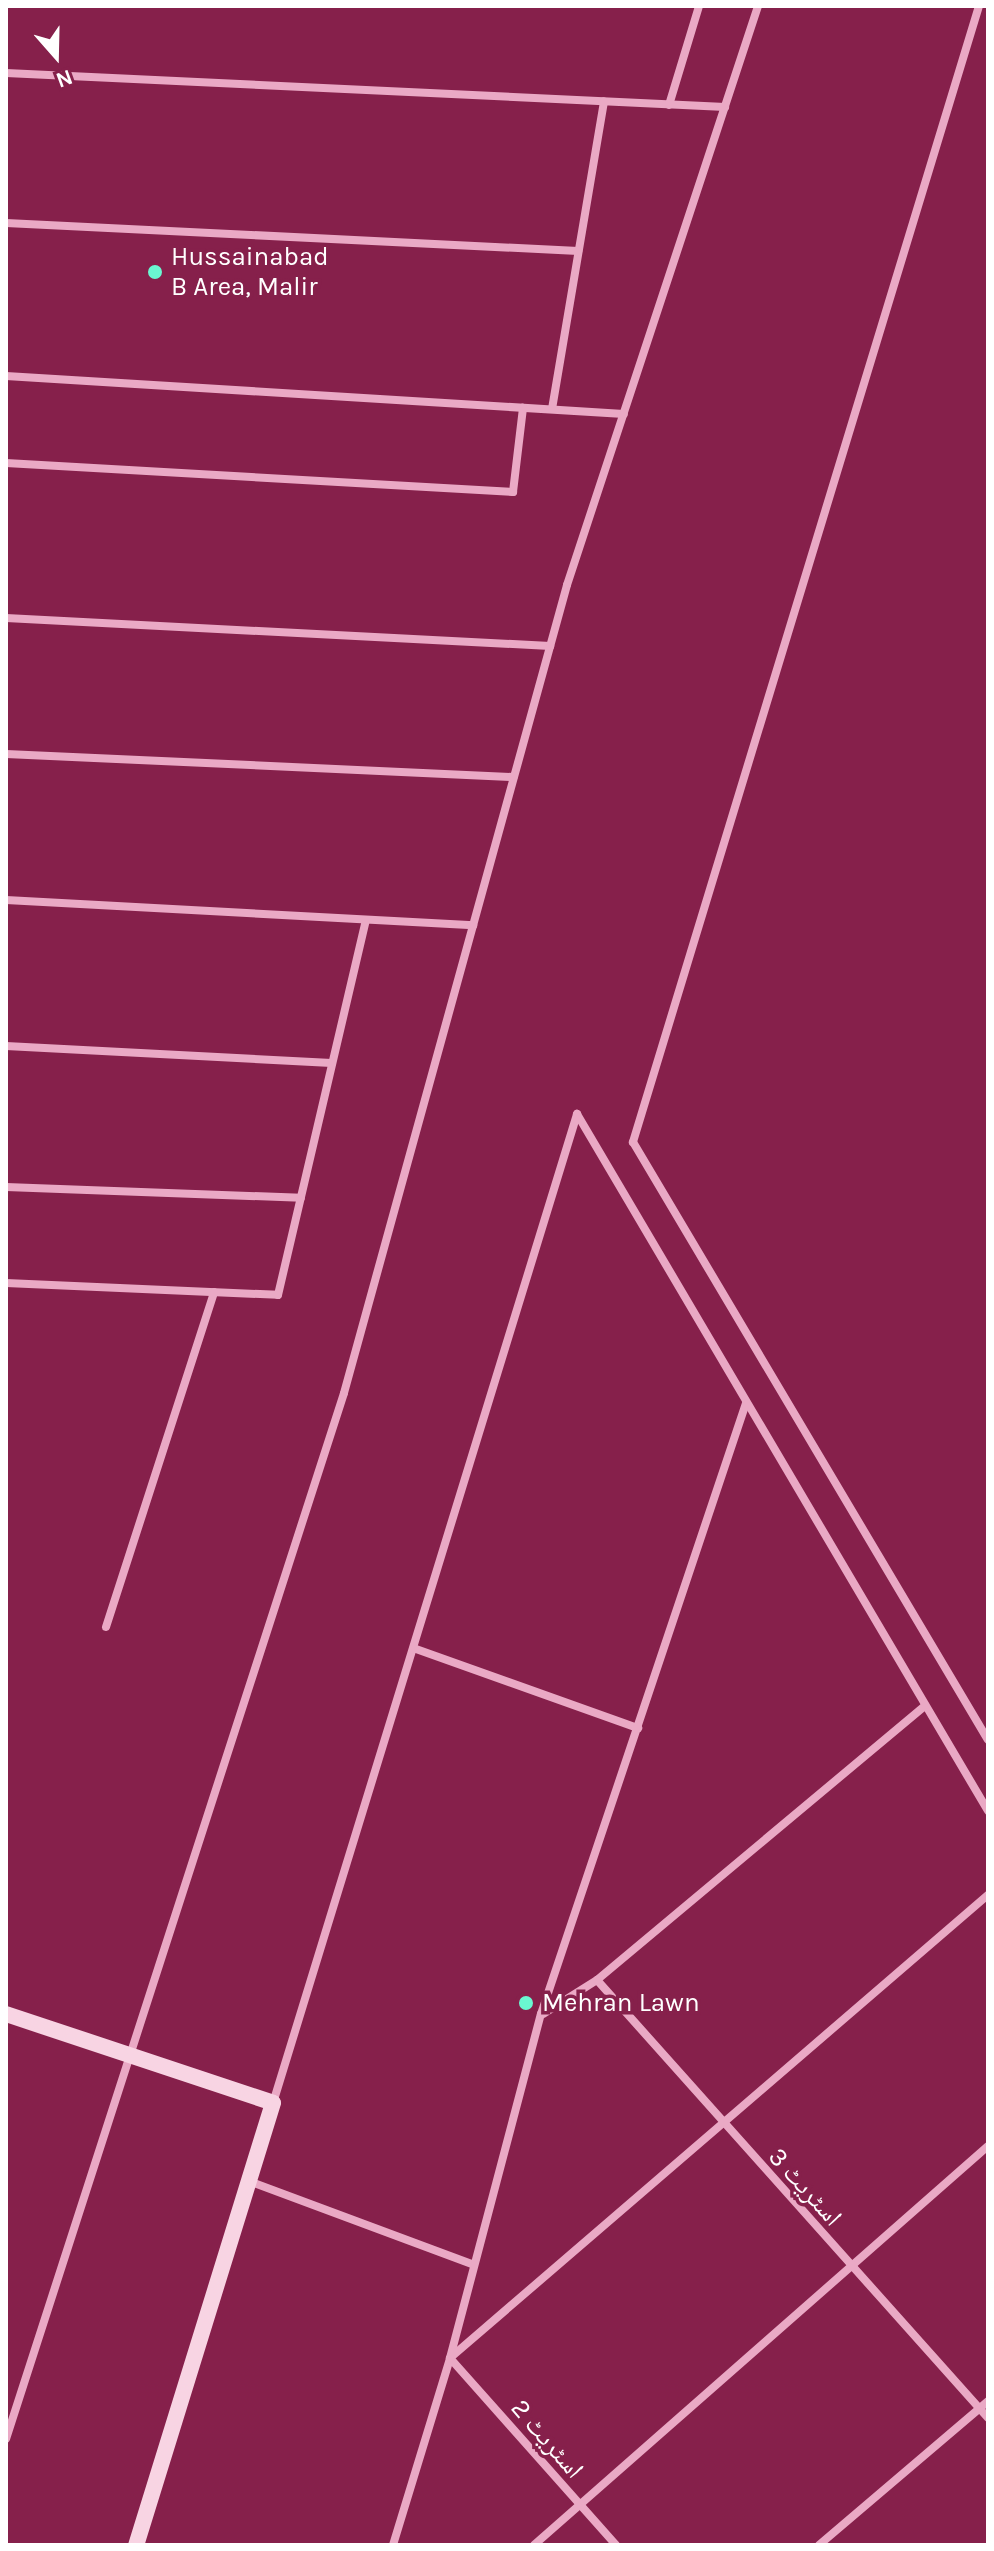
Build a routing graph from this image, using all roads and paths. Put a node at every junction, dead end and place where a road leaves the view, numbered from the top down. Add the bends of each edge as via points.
1 (699, 6) edge
2 (758, 6) edge
3 (979, 6) edge
4 (6, 73) edge
5 (604, 101) junction
6 (669, 105) junction
7 (725, 107) junction
8 (6, 223) edge
9 (578, 251) junction
10 (6, 376) edge
11 (523, 408) junction
12 (552, 409) junction
13 (624, 414) junction
14 (6, 463) edge
15 (6, 618) edge
16 (550, 646) junction
17 (6, 754) edge
18 (513, 777) junction
19 (6, 900) edge
20 (366, 920) junction
21 (473, 925) junction
22 (6, 1046) edge
23 (332, 1063) junction
24 (6, 1187) edge
25 (301, 1198) junction
26 (6, 1283) edge
27 (214, 1292) junction
28 (746, 1403) junction
29 (106, 1627) dead end
30 (416, 1649) junction
31 (925, 1706) junction
32 (638, 1728) junction
33 (988, 1740) edge
34 (988, 1811) edge
35 (988, 1895) edge
36 (597, 1980) junction
37 (6, 2014) edge
38 (541, 2014) junction
39 (128, 2053) junction
40 (273, 2103) junction
41 (719, 2121) junction
42 (988, 2146) edge
43 (246, 2180) junction
44 (474, 2265) junction
45 (849, 2266) junction
46 (450, 2358) junction
47 (988, 2401) edge
48 (980, 2409) junction
49 (988, 2418) edge
50 (6, 2439) edge
51 (580, 2505) junction
52 (136, 2545) edge
53 (393, 2545) edge
54 (534, 2545) edge
55 (616, 2545) edge
56 (819, 2545) edge

1 - 6 street
2 - 7 street
3 - 33 street via 633,1142
4 - 5 street
5 - 6 street
5 - 9 street
6 - 7 street
7 - 13 street
8 - 9 street
9 - 12 street
10 - 11 street
11 - 12 street
11 - 14 street via 513,492
12 - 13 street
13 - 16 street
15 - 16 street
16 - 18 street
17 - 18 street
18 - 21 street
19 - 20 street
20 - 21 street
20 - 23 street
21 - 39 street via 344,1393
22 - 23 street
23 - 25 street
24 - 25 street
25 - 27 street via 278,1295
26 - 27 street
27 - 29 street
28 - 30 street via 577,1114
28 - 31 street
28 - 32 street
30 - 32 street
30 - 40 street
31 - 34 street
31 - 36 street
32 - 38 street
35 - 41 street
36 - 38 street
36 - 41 street, اسٹریٹ 3
37 - 39 street
38 - 44 street
39 - 40 street
39 - 50 street
40 - 43 street
41 - 45 street, اسٹریٹ 3
41 - 46 street
42 - 45 street
43 - 44 street
43 - 52 street
44 - 46 street
45 - 48 street, اسٹریٹ 3
45 - 51 street
46 - 51 street, اسٹریٹ 2
46 - 53 street
47 - 48 street
48 - 49 street, اسٹریٹ 3
48 - 56 street
51 - 54 street
51 - 55 street, اسٹریٹ 2

